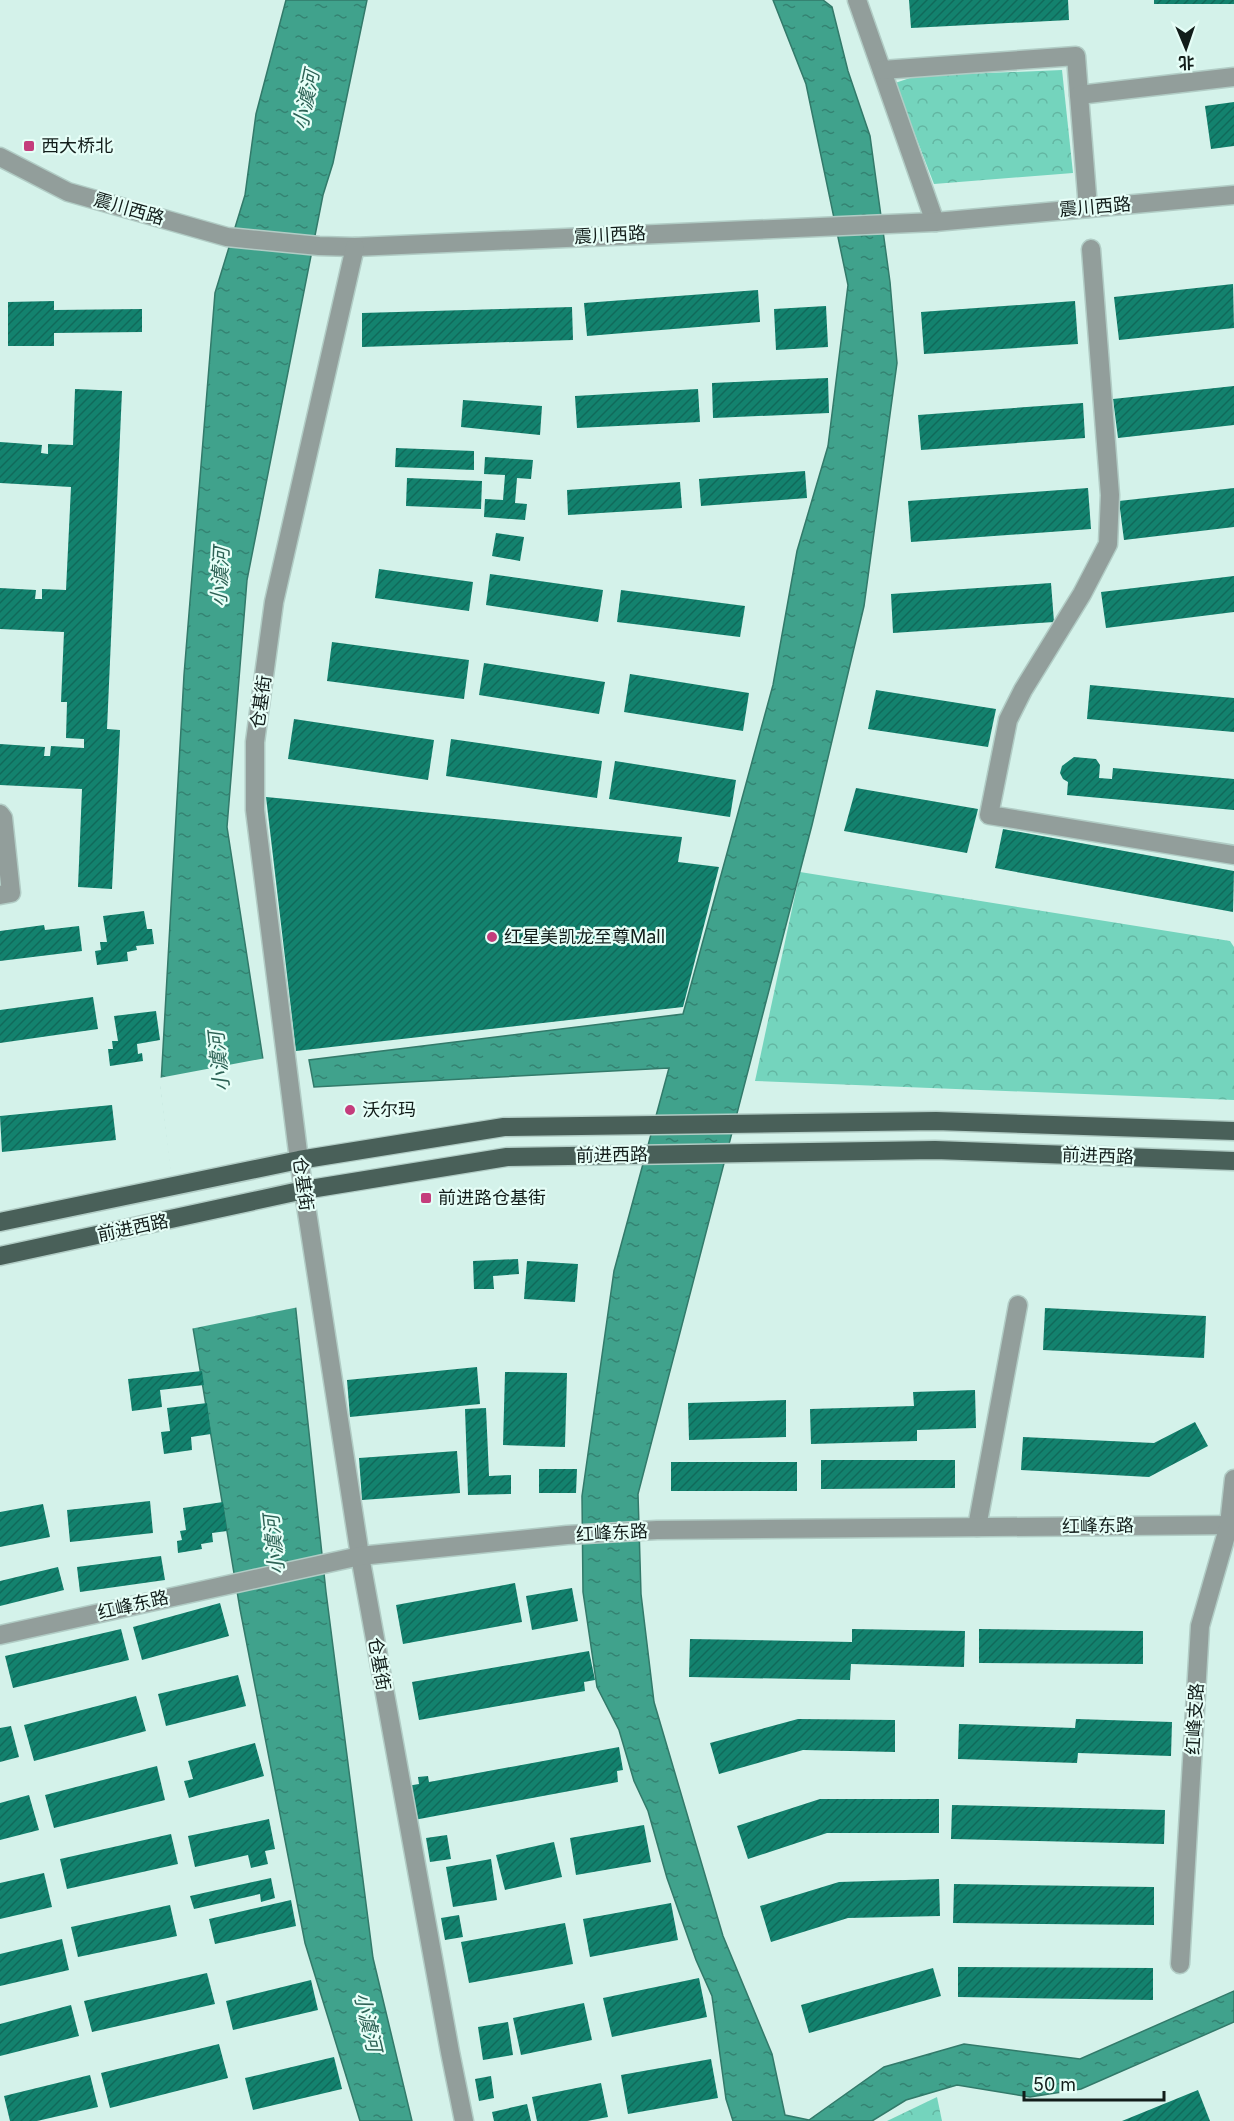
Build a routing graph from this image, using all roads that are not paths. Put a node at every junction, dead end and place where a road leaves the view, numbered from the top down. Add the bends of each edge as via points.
1 (857, 0) edge
2 (882, 70) junction
3 (1234, 77) edge
4 (1079, 95) junction
5 (0, 157) edge
6 (1234, 195) edge
7 (1088, 208) junction
8 (935, 222) junction
9 (355, 247) junction
10 (1091, 249) dead end
11 (0, 814) edge
12 (1234, 855) edge
13 (0, 895) edge
14 (1234, 1131) edge
15 (1234, 1161) edge
16 (291, 1162) junction
17 (295, 1192) junction
18 (0, 1222) edge
19 (0, 1256) edge
20 (1018, 1305) dead end
21 (1234, 1479) edge
22 (1231, 1525) edge
23 (977, 1527) junction
24 (360, 1556) junction
25 (0, 1635) edge
26 (1180, 1964) dead end
27 (464, 2121) edge

1 - 2 street
2 - 4 street via 1076,56
2 - 8 street
3 - 4 street
4 - 7 street
5 - 9 street, 震川西路 via 68,192 227,237
6 - 7 street, 震川西路
7 - 8 street, 震川西路
8 - 9 street, 震川西路
9 - 16 street, 仓基街 via 274,602 255,742 255,810
10 - 12 street via 1110,495 1108,544 1008,720 989,815
11 - 13 street via 11,893
14 - 16 main road, 前进西路 via 936,1120 504,1127
15 - 17 main road, 前进西路 via 935,1150 507,1156
16 - 17 street, 仓基街
16 - 18 main road, 前进西路
17 - 19 main road, 前进西路
17 - 24 street, 仓基街
20 - 23 street
21 - 22 street, 红峰支路
22 - 23 street, 红峰东路
22 - 26 street, 红峰支路 via 1200,1626
23 - 24 street, 红峰东路 via 657,1530
24 - 25 street, 红峰东路
24 - 27 street, 仓基街

